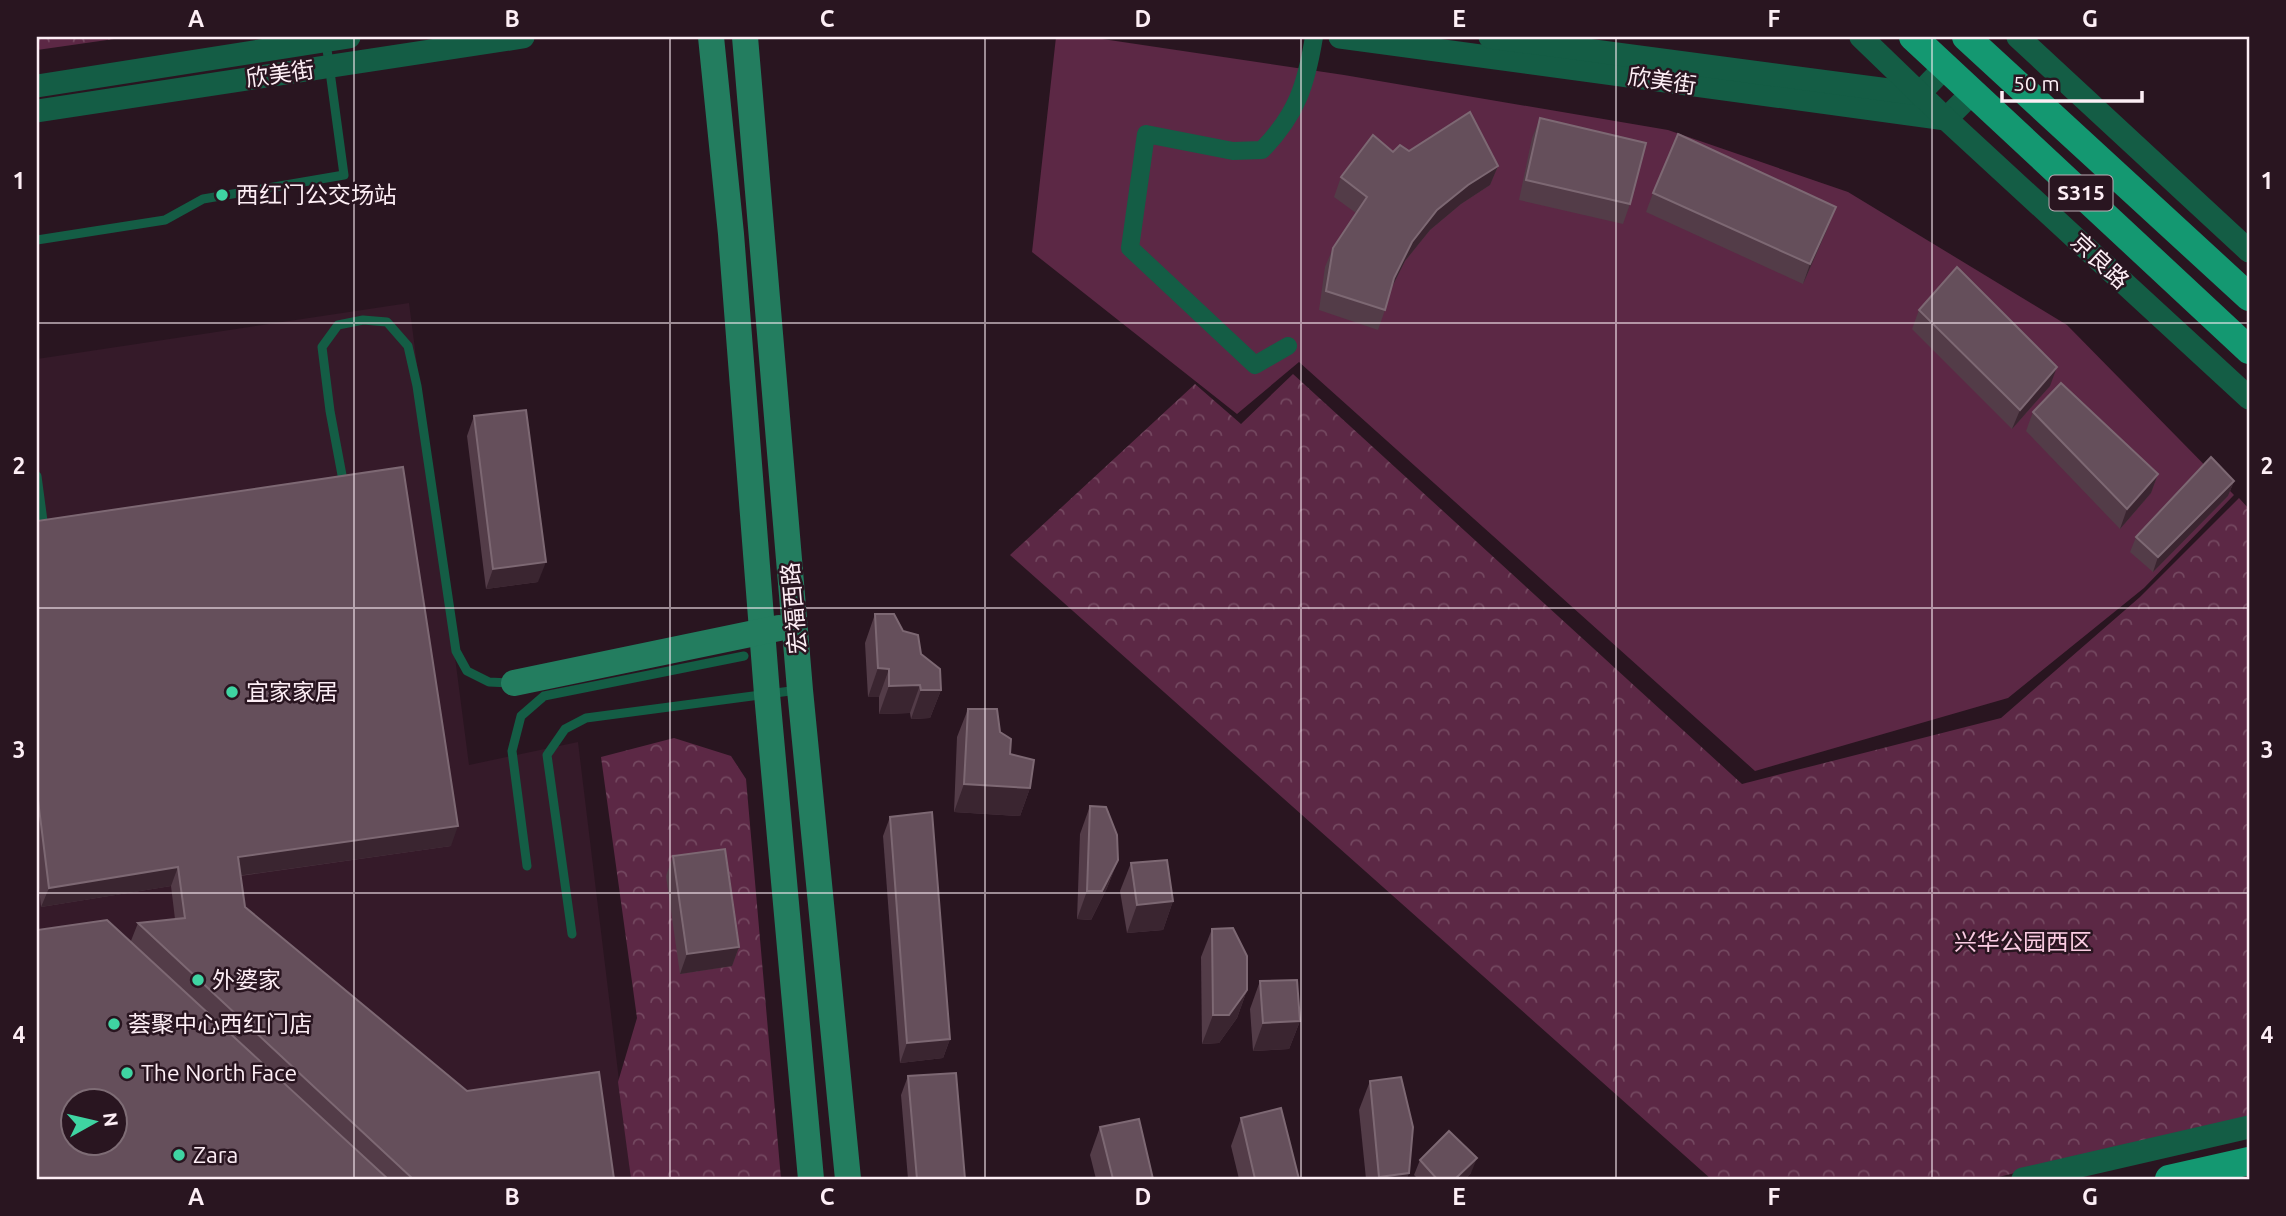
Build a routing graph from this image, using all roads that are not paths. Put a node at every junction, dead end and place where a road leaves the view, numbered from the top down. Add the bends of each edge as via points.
1 (349, 37) edge
2 (523, 37) edge
3 (711, 37) edge
4 (745, 37) edge
5 (1314, 37) edge
6 (1340, 37) edge
7 (1490, 37) edge
8 (1861, 37) edge
9 (1913, 37) edge
10 (1966, 37) edge
11 (2018, 37) edge
12 (326, 40) junction
13 (330, 67) junction
14 (1945, 67) junction
15 (37, 86) edge
16 (1973, 92) junction
17 (1919, 94) junction
18 (37, 111) edge
19 (1946, 119) junction
20 (37, 240) edge
21 (2249, 251) edge
22 (2249, 297) edge
23 (1288, 346) dead end
24 (2249, 350) edge
25 (2249, 398) edge
26 (342, 475) edge
27 (37, 476) edge
28 (43, 521) edge
29 (795, 625) junction
30 (763, 631) junction
31 (744, 656) dead end
32 (514, 682) joint
33 (800, 690) junction
34 (767, 694) junction
35 (527, 866) dead end
36 (572, 934) dead end
37 (2249, 1127) edge
38 (2249, 1161) edge
39 (811, 1179) edge
40 (848, 1179) edge
41 (2023, 1179) edge
42 (2169, 1179) edge

1 - 12 street, 欣美街
2 - 13 street, 欣美街
3 - 30 main road, 宏福西路
4 - 29 main road, 宏福西路
5 - 23 street via 1307,78 1283,129 1262,150 1233,150 1146,134 1130,248 1255,365
6 - 19 street, 欣美街
7 - 17 street, 欣美街
8 - 17 street, 京良路
9 - 14 main road, 京良路 / S315
10 - 22 main road, S315
11 - 21 street
12 - 13 lane
12 - 15 street, 欣美街
13 - 18 street, 欣美街
13 - 20 lane via 344,176 203,199 165,220
14 - 16 main road, 京良路 / S315
14 - 17 street
16 - 19 street
16 - 24 main road, 京良路 / S315
17 - 19 street, 京良路
19 - 25 street, 京良路
26 - 32 lane via 322,347 338,325 387,322 408,346 414,372 456,651 467,671 489,682
27 - 28 lane
29 - 30 main road
29 - 33 main road, 宏福西路
30 - 32 main road
30 - 34 main road, 宏福西路
31 - 35 lane via 544,696 521,716 512,751
33 - 34 lane
33 - 40 main road, 宏福西路
34 - 36 lane via 586,718 565,729 548,755
34 - 39 main road, 宏福西路
37 - 41 street
38 - 42 main road

